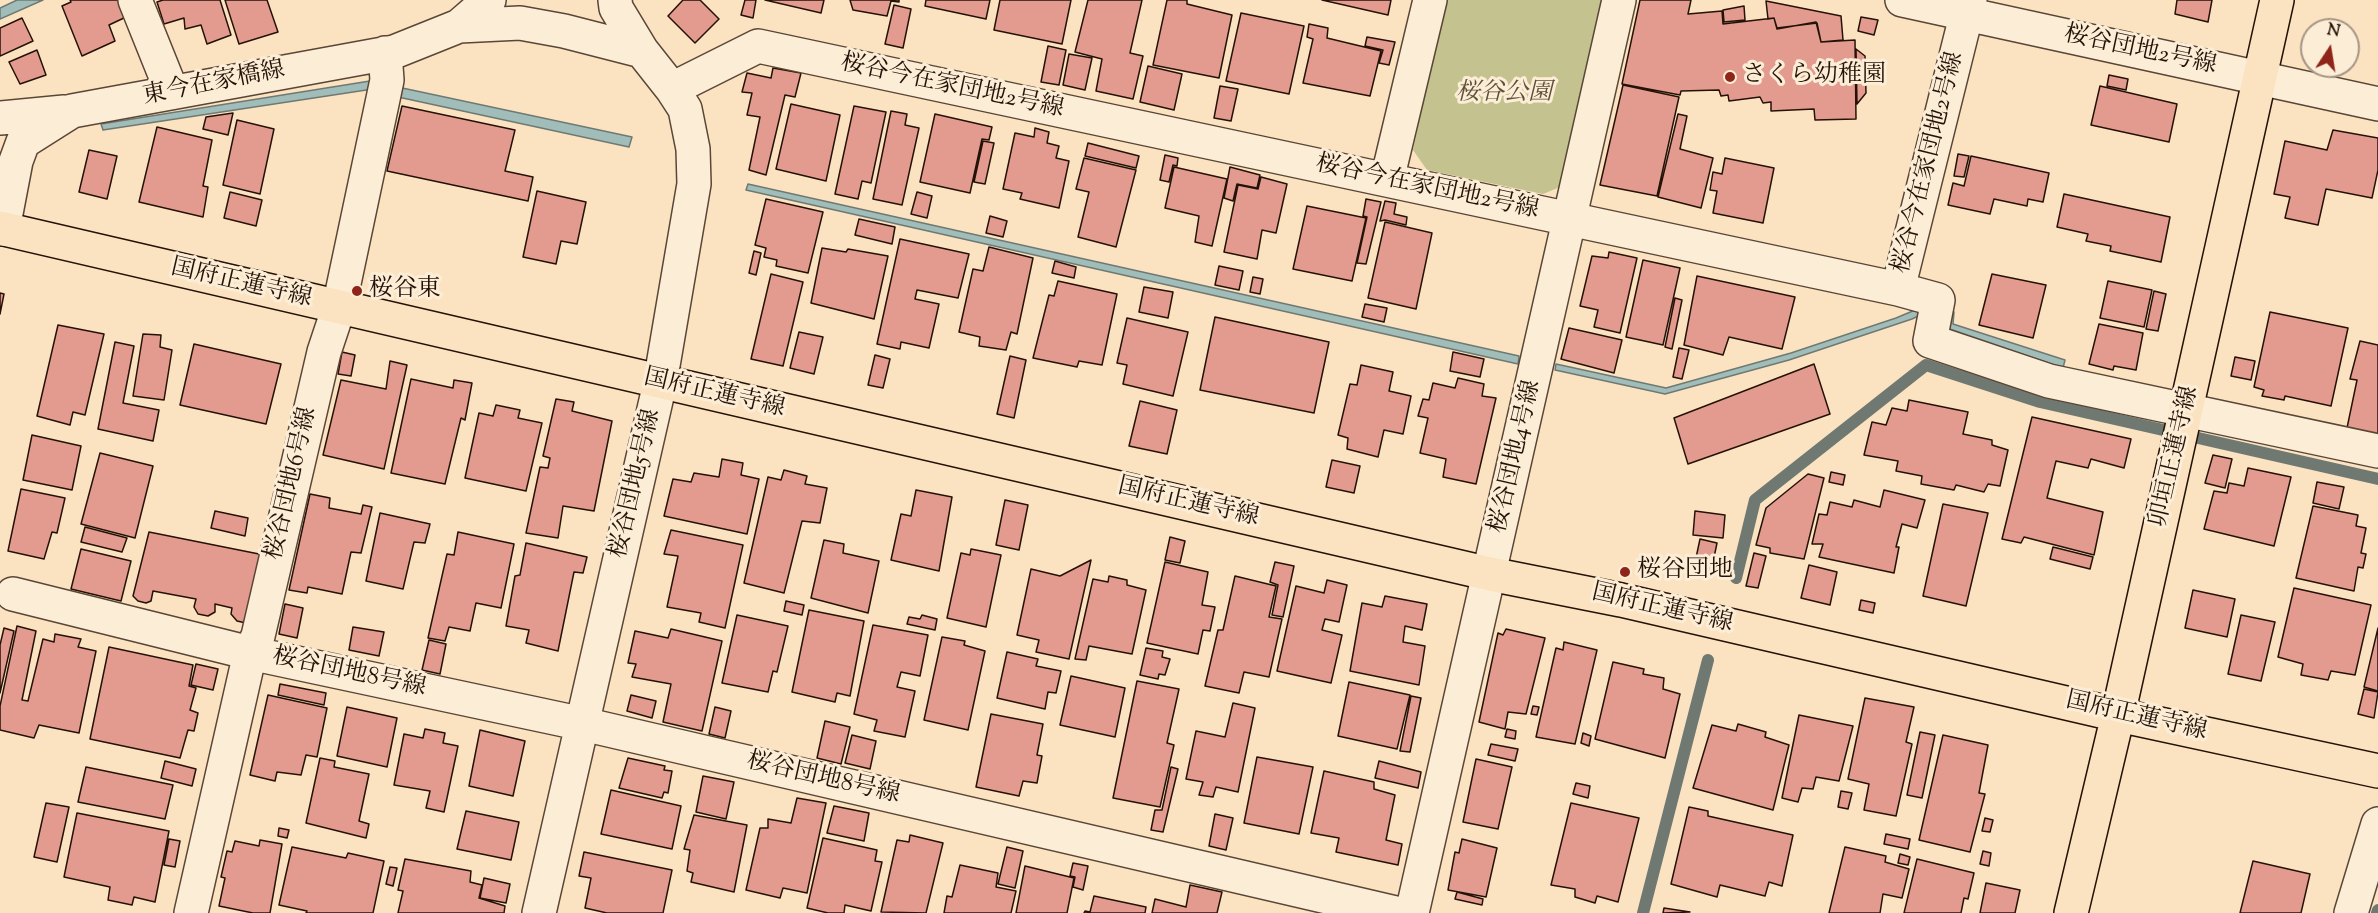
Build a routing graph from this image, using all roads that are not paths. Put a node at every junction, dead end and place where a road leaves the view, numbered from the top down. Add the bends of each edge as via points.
1 (135, 0) edge
2 (489, 0) edge
3 (615, 0) edge
4 (1430, 0) edge
5 (1619, 0) edge
6 (1902, 0) edge
7 (2277, 0) edge
8 (1968, 7) edge
9 (459, 26) junction
10 (642, 51) junction
11 (385, 53) junction
12 (2260, 78) junction
13 (672, 89) junction
14 (172, 92) junction
15 (2378, 104) edge
16 (72, 111) junction
17 (0, 118) edge
18 (1387, 180) junction
19 (1570, 220) junction
20 (2, 229) edge
21 (1898, 290) junction
22 (339, 307) junction
23 (660, 382) junction
24 (2186, 412) junction
25 (2378, 452) edge
26 (1490, 574) junction
27 (13, 594) dead end
28 (250, 653) junction
29 (2118, 715) junction
30 (583, 724) junction
31 (2378, 771) edge
32 (2378, 824) edge
33 (191, 913) edge
34 (539, 913) edge
35 (1396, 913) edge
36 (1412, 913) edge
37 (2071, 913) edge
38 (2351, 913) edge

1 - 14 street
2 - 9 street, 東今在家橋線
3 - 10 street, 桜谷団地5号線
4 - 18 street
5 - 19 street, 桜谷団地4号線
6 - 8 street, 桜谷団地2号線
7 - 12 main road, 卯垣正蓮寺線
8 - 12 street, 桜谷団地2号線
8 - 21 street, 桜谷今在家団地2号線
9 - 10 street via 520,23
9 - 11 street, 東今在家橋線
10 - 13 street, 桜谷団地5号線
11 - 14 street, 東今在家橋線
11 - 22 street, 桜谷団地6号線 via 387,80
12 - 15 street, 桜谷団地2号線
12 - 24 main road, 卯垣正蓮寺線
13 - 18 street, 桜谷今在家団地2号線 via 758,46
13 - 23 street, 桜谷団地5号線 via 684,109 693,149 694,184
14 - 16 street, 東今在家橋線
16 - 17 street
16 - 20 street, 東今在家橋線 via 23,142
18 - 19 street, 桜谷今在家団地2号線
19 - 21 street, 桜谷今在家団地2号線
19 - 26 street, 桜谷団地4号線
20 - 22 main road, 国府正蓮寺線
21 - 24 street via 1938,300 1930,341 2049,381
22 - 23 main road, 国府正蓮寺線
22 - 28 street, 桜谷団地6号線 via 324,352 258,636
23 - 26 main road, 国府正蓮寺線
23 - 30 street, 桜谷団地5号線
24 - 25 street
24 - 29 main road, 卯垣正蓮寺線
26 - 29 main road, 国府正蓮寺線 via 1633,603
26 - 36 street, 桜谷団地4号線
27 - 28 street, 桜谷団地8号線
28 - 30 street, 桜谷団地8号線
28 - 33 street, 桜谷団地6号線
29 - 31 main road, 国府正蓮寺線
29 - 37 main road, 卯垣正蓮寺線
30 - 34 street, 桜谷団地5号線
30 - 35 street, 桜谷団地8号線
32 - 38 street

